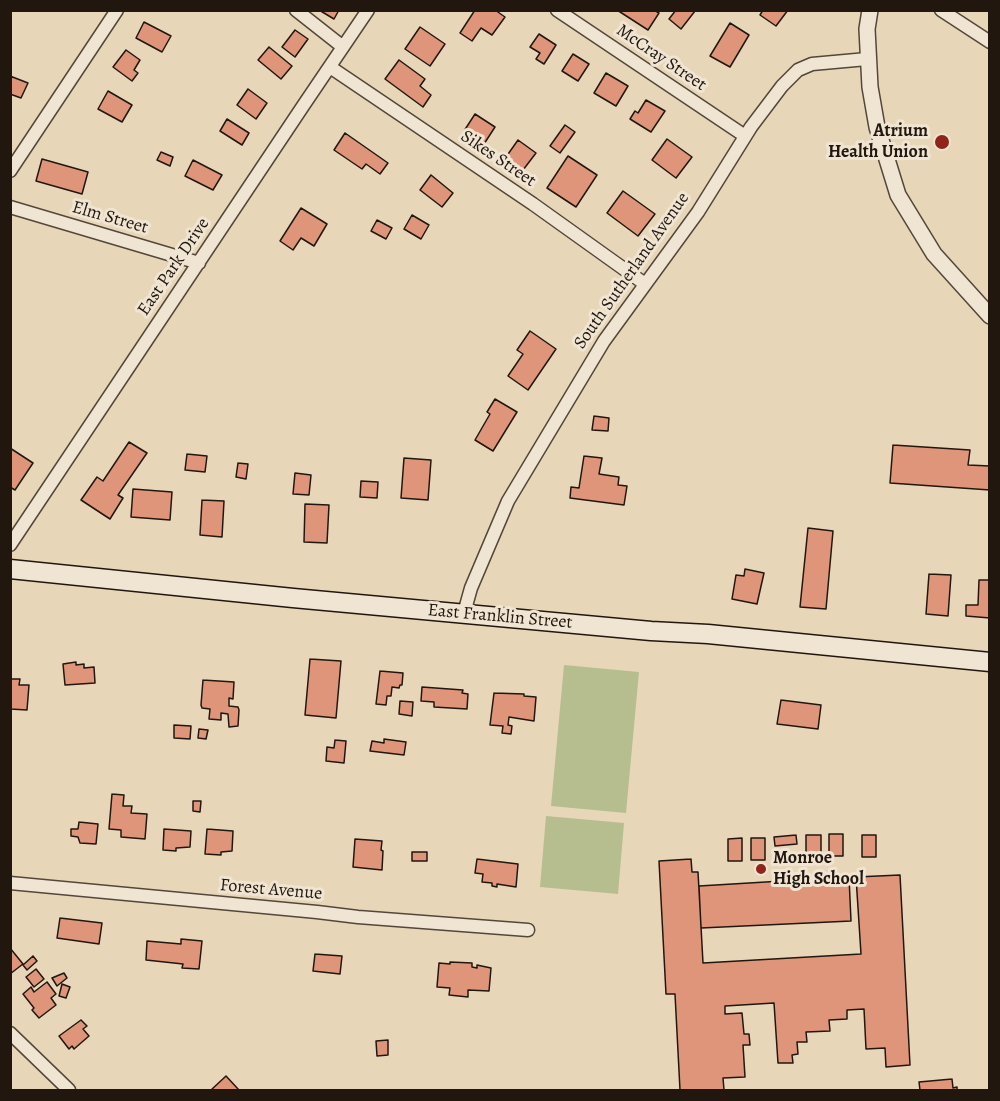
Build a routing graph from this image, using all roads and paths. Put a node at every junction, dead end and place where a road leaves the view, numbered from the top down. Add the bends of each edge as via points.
1 (117, 10) edge
2 (296, 10) edge
3 (368, 10) edge
4 (557, 10) edge
5 (870, 10) edge
6 (941, 10) edge
7 (990, 42) edge
8 (343, 47) junction
9 (867, 59) junction
10 (330, 67) junction
11 (745, 136) junction
12 (10, 171) edge
13 (10, 207) edge
14 (199, 263) junction
15 (645, 284) junction
16 (990, 316) edge
17 (10, 545) edge
18 (10, 569) edge
19 (464, 613) junction
20 (990, 662) edge
21 (10, 883) edge
22 (528, 930) dead end
23 (10, 1033) edge
24 (69, 1090) edge

1 - 12 street
2 - 8 street
3 - 8 street, East Park Drive
4 - 11 street, McCray Street
5 - 9 street
6 - 7 street
8 - 10 street, East Park Drive
9 - 11 street, South Sutherland Avenue via 812,64 798,70
9 - 16 street via 877,127 898,195 934,254
10 - 14 street, East Park Drive
10 - 15 street, Sikes Street
11 - 15 street, South Sutherland Avenue
13 - 14 street, Elm Street
14 - 17 street, East Park Drive
15 - 19 street, South Sutherland Avenue via 604,341 508,501
18 - 19 main road, East Franklin Street
19 - 20 main road, East Franklin Street
21 - 22 street, Forest Avenue
23 - 24 street

